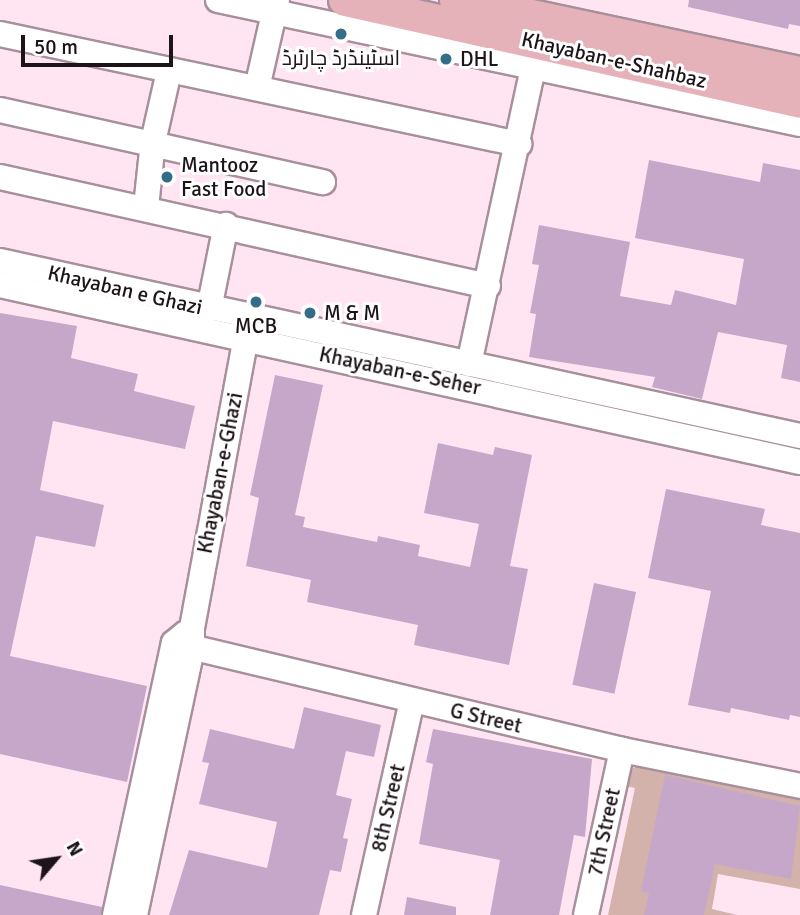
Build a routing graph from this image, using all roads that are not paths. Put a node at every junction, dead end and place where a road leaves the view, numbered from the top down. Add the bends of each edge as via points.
1 (218, 0) edge
2 (345, 0) edge
3 (456, 0) edge
4 (531, 0) edge
5 (275, 6) edge
6 (0, 34) edge
7 (638, 53) junction
8 (536, 54) junction
9 (800, 58) edge
10 (169, 71) junction
11 (800, 73) edge
12 (257, 88) junction
13 (800, 102) edge
14 (0, 110) edge
15 (800, 124) edge
16 (153, 142) junction
17 (519, 144) junction
18 (0, 177) edge
19 (323, 182) dead end
20 (146, 207) junction
21 (226, 225) junction
22 (0, 261) edge
23 (0, 285) edge
24 (488, 286) junction
25 (209, 309) junction
26 (247, 329) junction
27 (469, 365) junction
28 (800, 436) edge
29 (800, 462) edge
30 (186, 640) junction
31 (412, 701) junction
32 (622, 750) junction
33 (800, 786) edge
34 (115, 915) edge
35 (135, 915) edge
36 (364, 915) edge
37 (586, 915) edge

1 - 5 street
2 - 8 main road, Khayaban-e-Shahbaz
3 - 7 main road, Khayaban-e-Shahbaz
4 - 9 street
5 - 8 street
5 - 12 street
6 - 10 street
7 - 8 main road, Khayaban-e-Shahbaz
7 - 11 main road, Khayaban-e-Shahbaz
7 - 13 main road, Khayaban-e-Shahbaz
8 - 15 street
8 - 17 street
10 - 12 street
10 - 16 street
12 - 17 street
14 - 16 street
16 - 19 street
16 - 20 street
17 - 24 street
18 - 20 street
20 - 21 street
21 - 24 street
21 - 25 street
22 - 25 street, Khayaban e Ghazi
23 - 26 street, Khayaban-e-Seher
24 - 27 street
25 - 26 street, Khayaban e Ghazi
26 - 27 street, Khayaban-e-Seher
26 - 29 street, Khayaban-e-Seher
26 - 30 street, Khayaban-e-Ghazi
27 - 28 street, Khayaban-e-Seher
30 - 31 street, G Street
30 - 34 street, Khayaban-e-Ghazi
30 - 35 street, Khayaban-e-Ghazi
31 - 32 street, G Street
31 - 36 street, 8th Street
32 - 33 street, G Street
32 - 37 street, 7th Street

